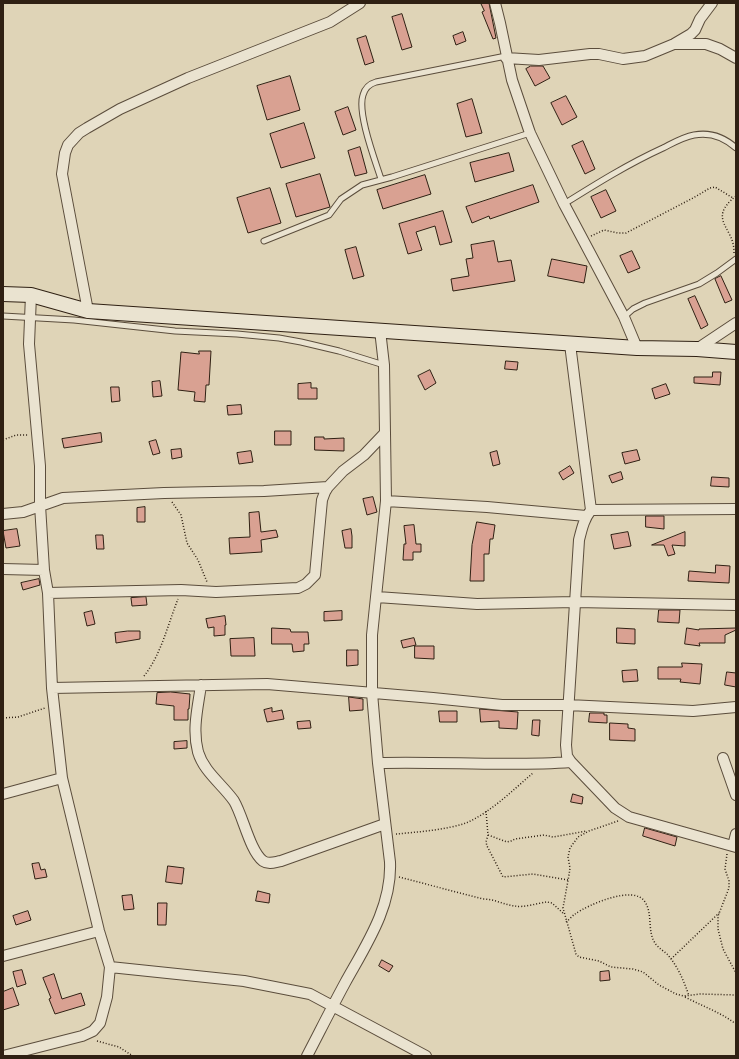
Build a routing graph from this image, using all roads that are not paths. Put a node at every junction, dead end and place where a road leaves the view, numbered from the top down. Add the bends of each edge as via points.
1 (359, 3) edge
2 (495, 3) edge
3 (712, 3) edge
4 (674, 44) junction
5 (506, 57) junction
6 (736, 58) edge
7 (530, 133) junction
8 (736, 148) edge
9 (381, 180) junction
10 (564, 204) junction
11 (264, 241) dead end
12 (734, 261) edge
13 (3, 294) edge
14 (30, 295) junction
15 (88, 311) junction
16 (3, 316) edge
17 (624, 317) junction
18 (30, 318) junction
19 (736, 323) edge
20 (380, 330) junction
21 (570, 344) junction
22 (637, 348) junction
23 (697, 349) junction
24 (736, 352) edge
25 (384, 365) junction
26 (385, 433) junction
27 (328, 487) junction
28 (386, 501) junction
29 (40, 505) junction
30 (736, 509) edge
31 (589, 513) junction
32 (3, 514) edge
33 (3, 569) edge
34 (44, 570) junction
35 (48, 593) junction
36 (377, 597) junction
37 (575, 602) junction
38 (736, 605) edge
39 (201, 685) junction
40 (52, 688) junction
41 (372, 693) junction
42 (568, 705) junction
43 (736, 707) edge
44 (723, 758) dead end
45 (570, 762) junction
46 (378, 763) junction
47 (62, 778) junction
48 (3, 794) edge
49 (736, 795) edge
50 (385, 824) junction
51 (736, 834) edge
52 (732, 846) edge
53 (99, 931) junction
54 (3, 956) edge
55 (110, 967) junction
56 (333, 1005) junction
57 (3, 1056) edge
58 (308, 1056) edge
59 (426, 1056) edge

1 - 15 street via 330,22 188,78 120,109 74,138 65,153 62,174
2 - 5 street
3 - 4 street via 694,32
4 - 5 street via 652,54 630,59 599,54 539,60
4 - 6 street via 706,44
5 - 7 street
5 - 9 lane via 376,82 367,87 362,97 363,112 368,139
7 - 9 lane
7 - 10 street
8 - 10 lane via 730,142 711,134 685,137 619,170
9 - 11 lane via 362,185 350,192 329,215
10 - 17 street
12 - 17 lane via 699,284 645,303
13 - 14 main road
14 - 15 main road
14 - 18 street
15 - 20 main road
16 - 18 lane
17 - 22 street
18 - 25 lane via 279,338 339,351
18 - 29 street via 30,364 40,466
19 - 23 street
20 - 21 main road
20 - 25 street
21 - 22 main road
21 - 31 street
22 - 23 main road
23 - 24 main road
25 - 26 street
26 - 27 street
26 - 28 street
27 - 29 street via 63,498
27 - 35 street via 322,500 315,575 298,588 216,592 181,590
28 - 31 street
28 - 36 street
29 - 32 street via 23,512
29 - 34 street
30 - 31 street
31 - 37 street via 579,540
33 - 34 street
34 - 35 street
35 - 40 street
36 - 37 street via 476,604
36 - 41 street via 372,635
37 - 38 street
37 - 42 street
39 - 40 street
39 - 41 street via 267,684
39 - 50 street via 195,727 201,761 233,800 251,842 263,861 281,861
40 - 47 street
41 - 42 street via 502,705
41 - 46 street
42 - 43 street via 692,711
42 - 45 street via 566,745
44 - 49 street
45 - 46 street
45 - 52 street via 615,808 629,817
46 - 50 street
47 - 48 street
47 - 53 street
50 - 56 street via 391,875 388,896 378,923
51 - 52 street
53 - 54 street
53 - 55 street
55 - 56 street via 244,980 310,994
55 - 57 street via 107,997 100,1023 93,1031
56 - 58 street
56 - 59 street

